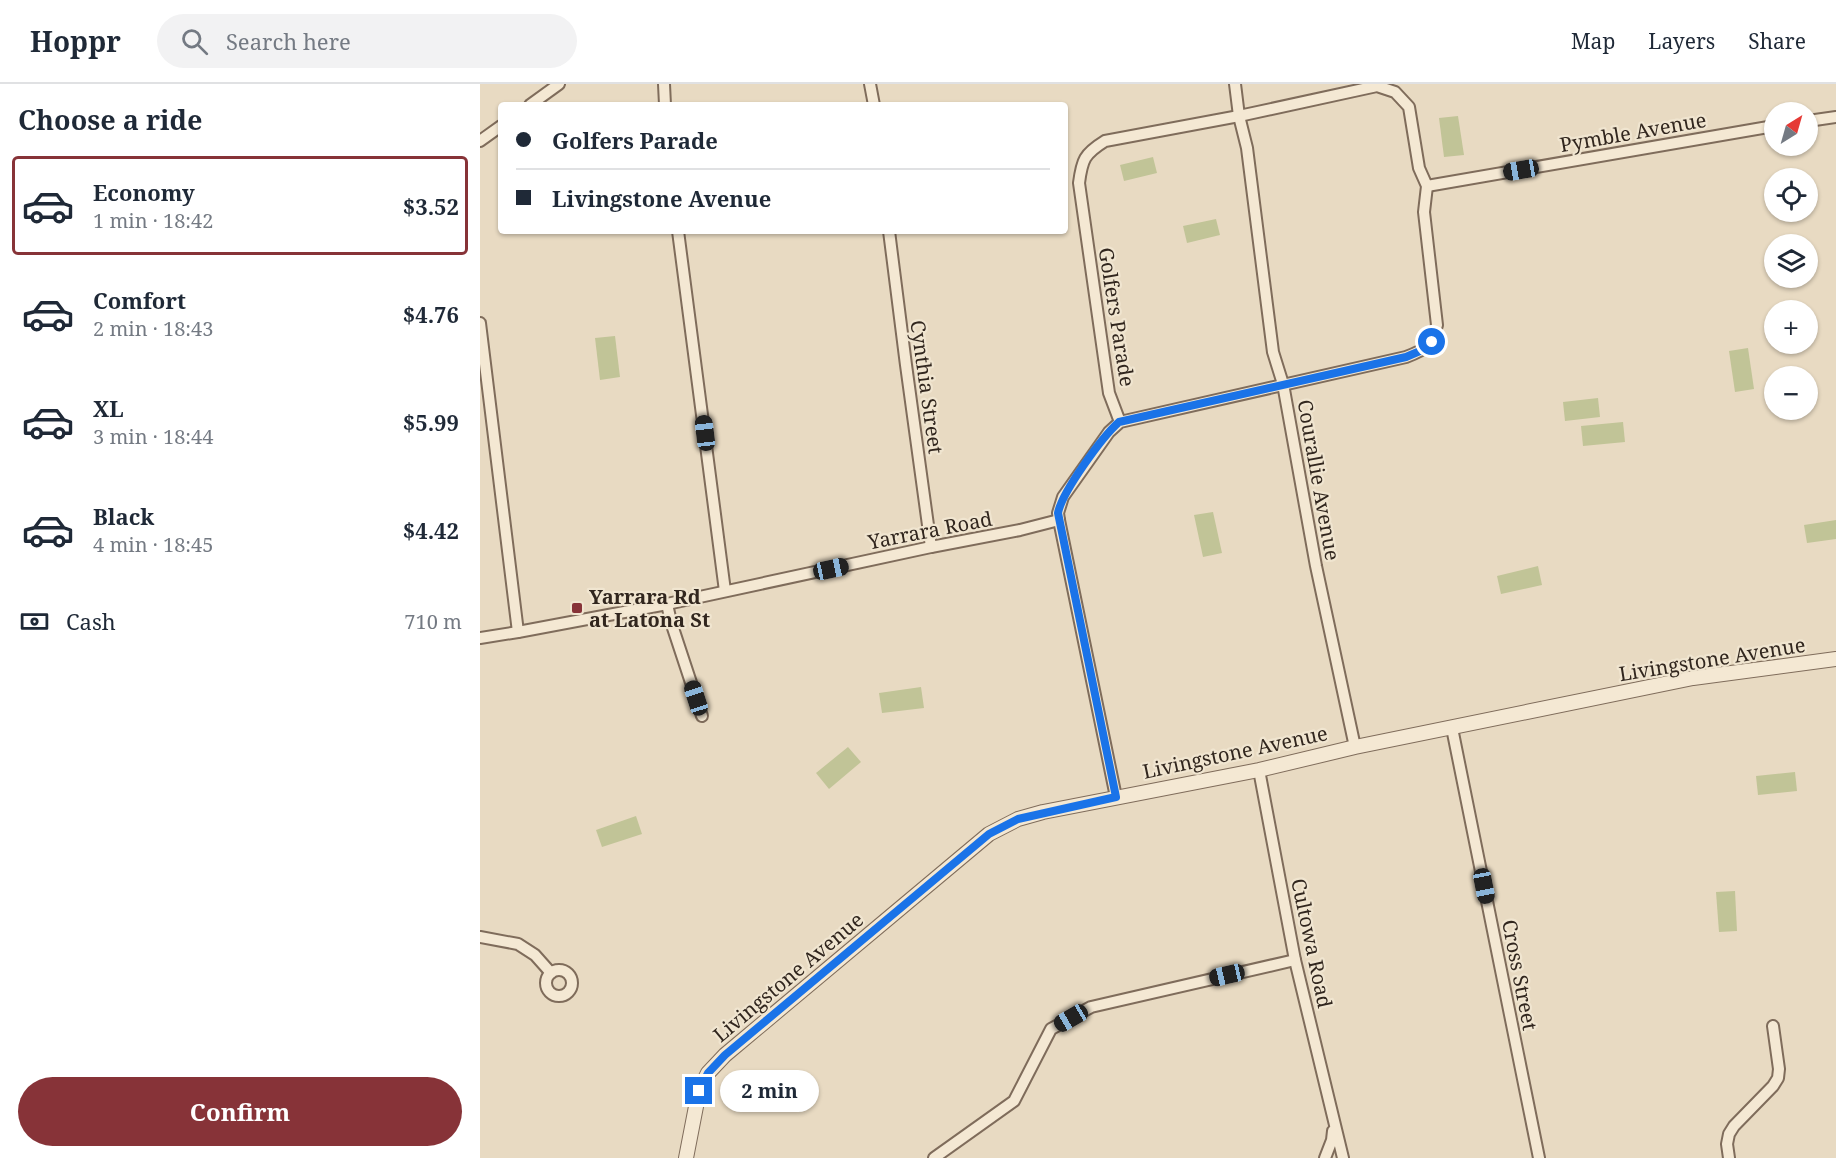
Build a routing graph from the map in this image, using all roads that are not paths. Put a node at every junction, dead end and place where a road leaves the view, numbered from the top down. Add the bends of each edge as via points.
1 (559, 84) edge
2 (664, 84) edge
3 (870, 84) edge
4 (1235, 84) edge
5 (534, 102) edge
6 (664, 102) edge
7 (873, 102) edge
8 (1239, 116) junction
9 (1836, 117) edge
10 (1818, 120) edge
11 (498, 128) edge
12 (1764, 128) edge
13 (480, 141) edge
14 (1427, 186) junction
15 (678, 234) edge
16 (890, 234) edge
17 (480, 323) edge
18 (1283, 384) junction
19 (1119, 422) junction
20 (1059, 520) junction
21 (932, 547) junction
22 (725, 591) junction
23 (667, 604) junction
24 (518, 632) junction
25 (480, 638) edge
26 (1836, 659) edge
27 (702, 716) dead end
28 (1452, 728) junction
29 (1355, 747) junction
30 (1258, 770) junction
31 (1116, 797) junction
32 (480, 937) edge
33 (1295, 960) junction
34 (551, 973) dead end
35 (1773, 1026) dead end
36 (1334, 1122) junction
37 (686, 1158) edge
38 (934, 1158) edge
39 (1325, 1158) edge
40 (1343, 1158) edge
41 (1539, 1158) edge
42 (1729, 1158) edge

1 - 5 street
2 - 6 street
3 - 7 street
4 - 8 street, Courallie Avenue
8 - 14 street, Golfers Parade via 1377,86 1395,92 1409,107 1419,168
8 - 18 street, Courallie Avenue via 1247,148 1273,352
8 - 19 street, Golfers Parade via 1105,141 1090,150 1081,164 1079,183 1109,393
9 - 10 street
11 - 13 street
12 - 14 street, Pymble Avenue
14 - 18 street, Golfers Parade via 1424,212 1437,325 1432,342 1406,357
15 - 22 street
16 - 21 street, Cynthia Street
17 - 24 street
18 - 19 street, Golfers Parade
18 - 29 street, Courallie Avenue via 1316,566
19 - 20 street via 1063,497
20 - 21 street, Yarrara Road
20 - 31 street
21 - 22 street, Yarrara Road
22 - 23 street, Yarrara Road
23 - 24 street, Yarrara Road
23 - 27 street
24 - 25 street, Yarrara Road
26 - 28 street, Livingstone Avenue via 1693,678
28 - 29 street, Livingstone Avenue
28 - 41 street, Cross Street
29 - 30 street, Livingstone Avenue
30 - 31 street, Livingstone Avenue
30 - 33 street, Cultowa Road
31 - 37 street, Livingstone Avenue via 1018,819 989,834 779,1009 708,1073 699,1091
32 - 34 street via 518,944
33 - 36 street, Cultowa Road
33 - 38 street via 1090,1007 1051,1029 1014,1101
35 - 42 street via 1778,1078 1729,1134
36 - 39 street, Cultowa Road
36 - 40 street, Cultowa Road

